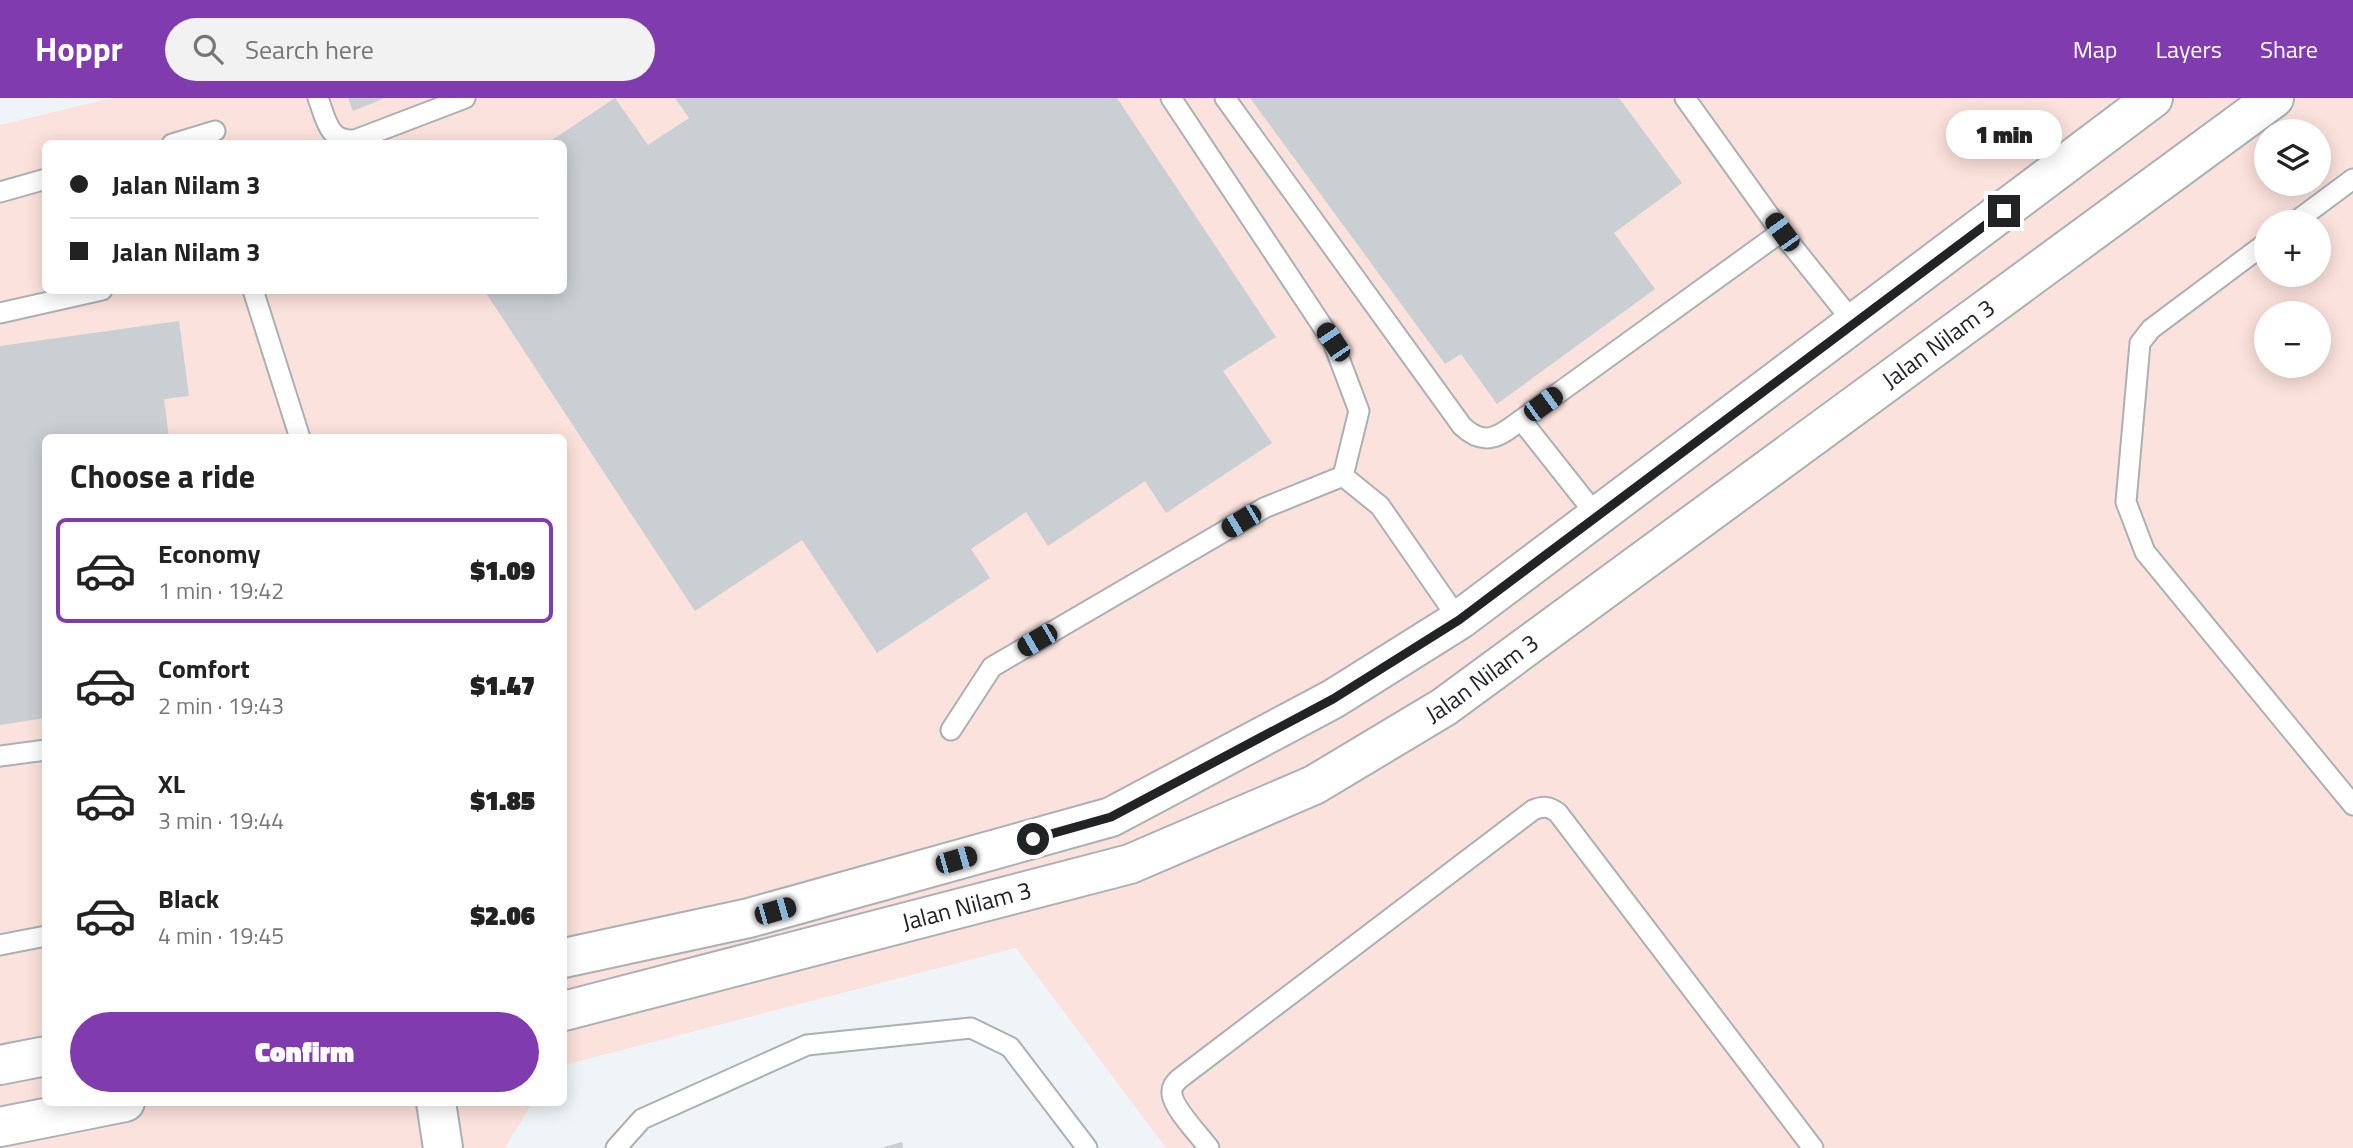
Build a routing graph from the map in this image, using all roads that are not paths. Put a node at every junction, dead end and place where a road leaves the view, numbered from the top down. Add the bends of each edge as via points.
1 (318, 98) edge
2 (464, 98) edge
3 (1171, 98) edge
4 (1224, 98) edge
5 (1685, 98) edge
6 (2153, 98) edge
7 (2274, 98) edge
8 (215, 131) dead end
9 (185, 140) edge
10 (343, 140) edge
11 (355, 140) edge
12 (2353, 179) edge
13 (42, 180) edge
14 (0, 192) edge
15 (2311, 210) edge
16 (1782, 232) junction
17 (2254, 252) edge
18 (84, 294) edge
19 (254, 294) edge
20 (0, 313) edge
21 (1854, 323) junction
22 (1521, 420) junction
23 (299, 434) edge
24 (1343, 475) junction
25 (1597, 516) junction
26 (1459, 620) junction
27 (951, 730) dead end
28 (42, 751) edge
29 (0, 756) edge
30 (2353, 805) edge
31 (42, 937) edge
32 (0, 945) edge
33 (567, 957) edge
34 (567, 1010) edge
35 (42, 1057) edge
36 (0, 1065) edge
37 (105, 1106) edge
38 (437, 1106) edge
39 (0, 1127) edge
40 (443, 1148) edge
41 (615, 1148) edge
42 (1087, 1148) edge
43 (1209, 1148) edge
44 (1813, 1148) edge

1 - 10 lane via 330,130
2 - 11 lane
3 - 24 lane via 1333,342 1359,411
4 - 22 lane via 1462,426 1470,434 1494,438
5 - 16 lane
6 - 21 street, Jalan Nilam 3
7 - 34 street, Jalan Nilam 3 via 1444,707 1314,785 1130,864
8 - 9 lane
12 - 15 lane
13 - 14 lane
16 - 21 lane
16 - 22 lane
17 - 30 lane via 2151,329 2140,343 2126,502 2145,552
18 - 20 lane
19 - 23 lane
21 - 25 street, Jalan Nilam 3
22 - 25 lane
24 - 26 lane via 1380,506
24 - 27 lane via 1264,508 992,667
25 - 26 street, Jalan Nilam 3
26 - 33 street, Jalan Nilam 3 via 1333,699 1111,817 749,918
28 - 29 lane
31 - 32 lane
35 - 36 street
37 - 39 street
38 - 40 street
41 - 42 lane via 642,1119 807,1045 971,1028 1010,1047
43 - 44 lane via 1172,1096 1179,1079 1542,806 1558,813

